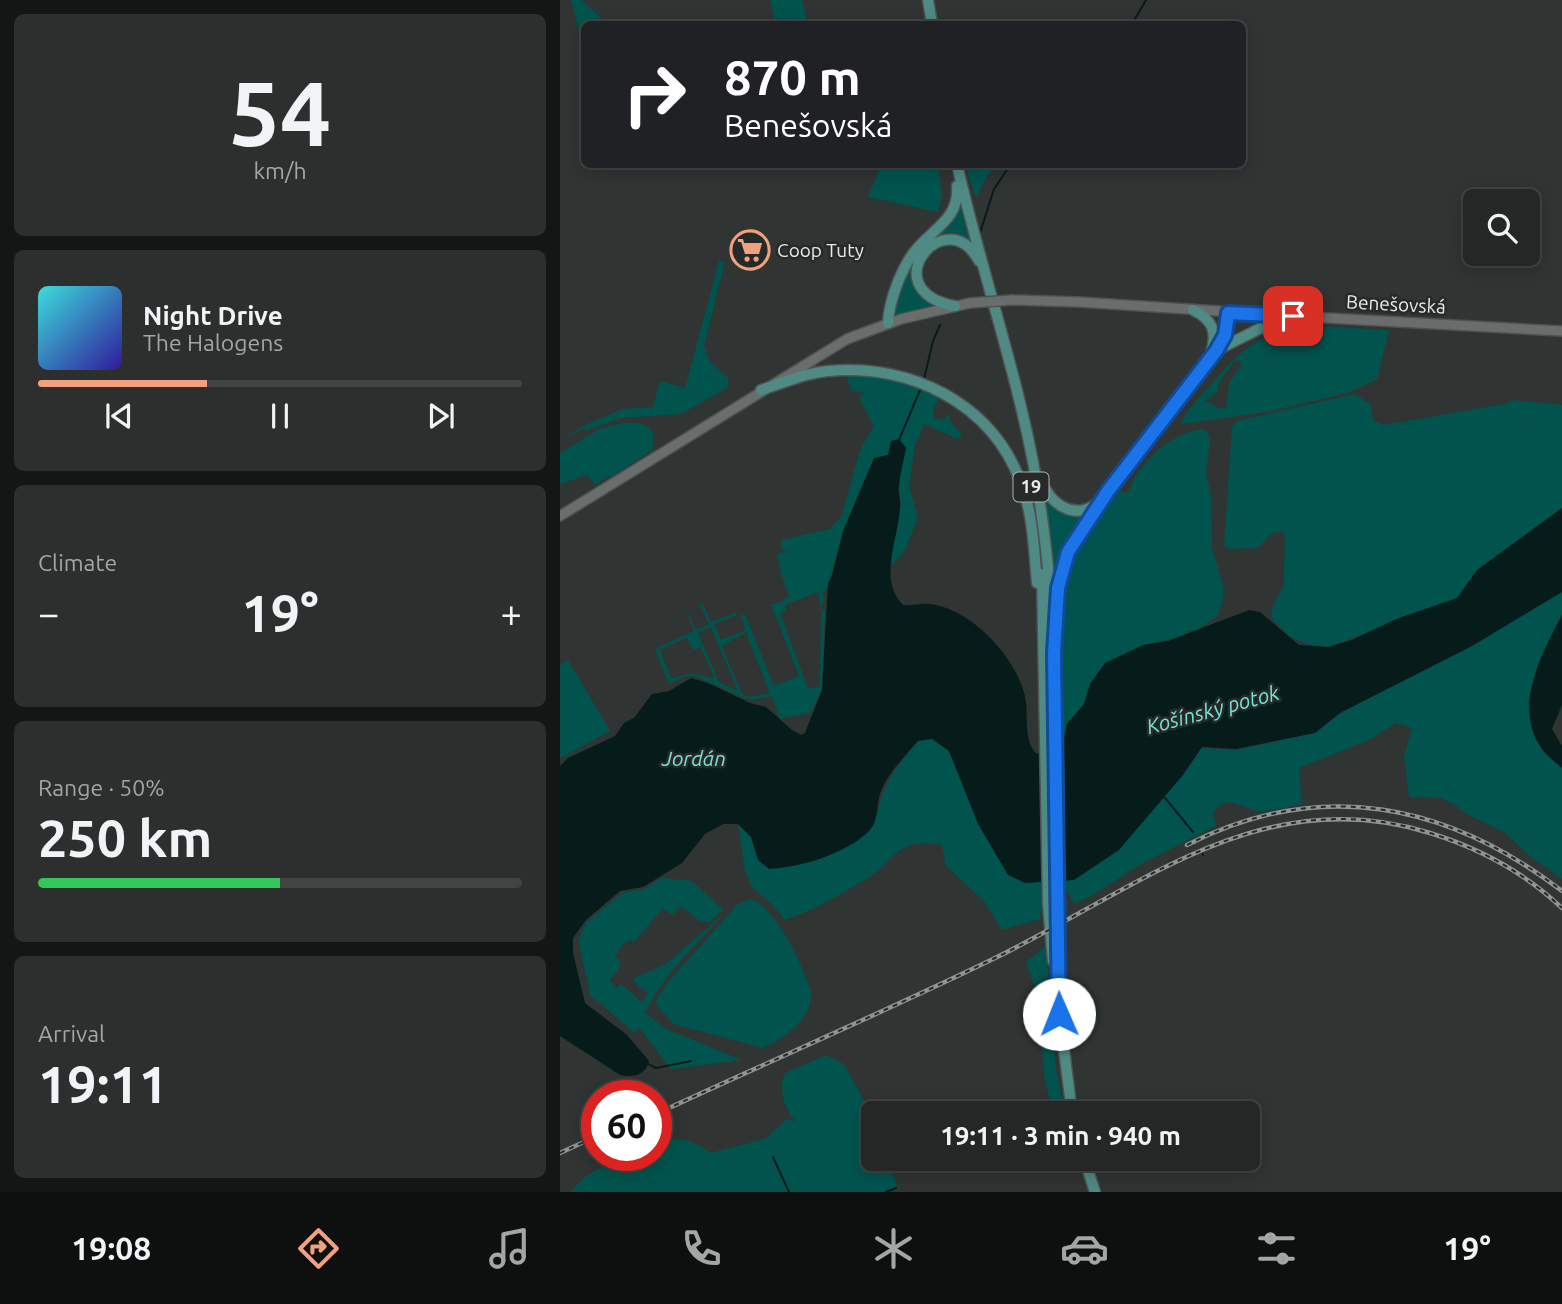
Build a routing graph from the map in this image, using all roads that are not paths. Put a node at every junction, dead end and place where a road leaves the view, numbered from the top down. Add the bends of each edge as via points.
1 (928, 0) edge
2 (932, 21) edge
3 (955, 168) edge
4 (956, 168) edge
5 (983, 269) junction
6 (955, 306) junction
7 (1193, 310) junction
8 (1228, 313) junction
9 (1314, 317) junction
10 (997, 322) junction
11 (888, 323) junction
12 (1562, 331) edge
13 (1216, 351) junction
14 (1207, 362) junction
15 (761, 390) junction
16 (1027, 428) junction
17 (1108, 491) junction
18 (560, 516) edge
19 (1049, 654) junction
20 (1070, 1101) edge
21 (1088, 1171) edge
22 (1095, 1192) edge

1 - 2 main road
3 - 11 main road via 957,202 940,229 913,253
4 - 5 main road, 19
5 - 6 main road via 966,245 954,240 935,243 920,256 916,268 920,287 935,301
5 - 10 main road, 19
6 - 7 main road, Benešovská, bridge via 1012,300
6 - 11 main road, Benešovská
7 - 8 main road, Benešovská
7 - 14 main road via 1204,315 1214,332
8 - 9 main road, Benešovská
8 - 13 main road via 1225,335
9 - 12 main road, Benešovská
9 - 13 main road via 1273,322
10 - 16 main road, 19
10 - 19 main road, 19 via 1035,511
11 - 15 main road, Benešovská via 847,339
13 - 14 main road
14 - 17 main road
15 - 18 main road, Benešovská
15 - 19 main road via 826,371 884,372 943,392 984,422 1006,452 1025,495
16 - 17 main road via 1042,484 1060,506 1085,510
16 - 19 main road, 19 via 1044,530
17 - 19 main road via 1077,535 1063,568
19 - 20 main road, 19 via 1053,894 1059,1014
21 - 22 main road

